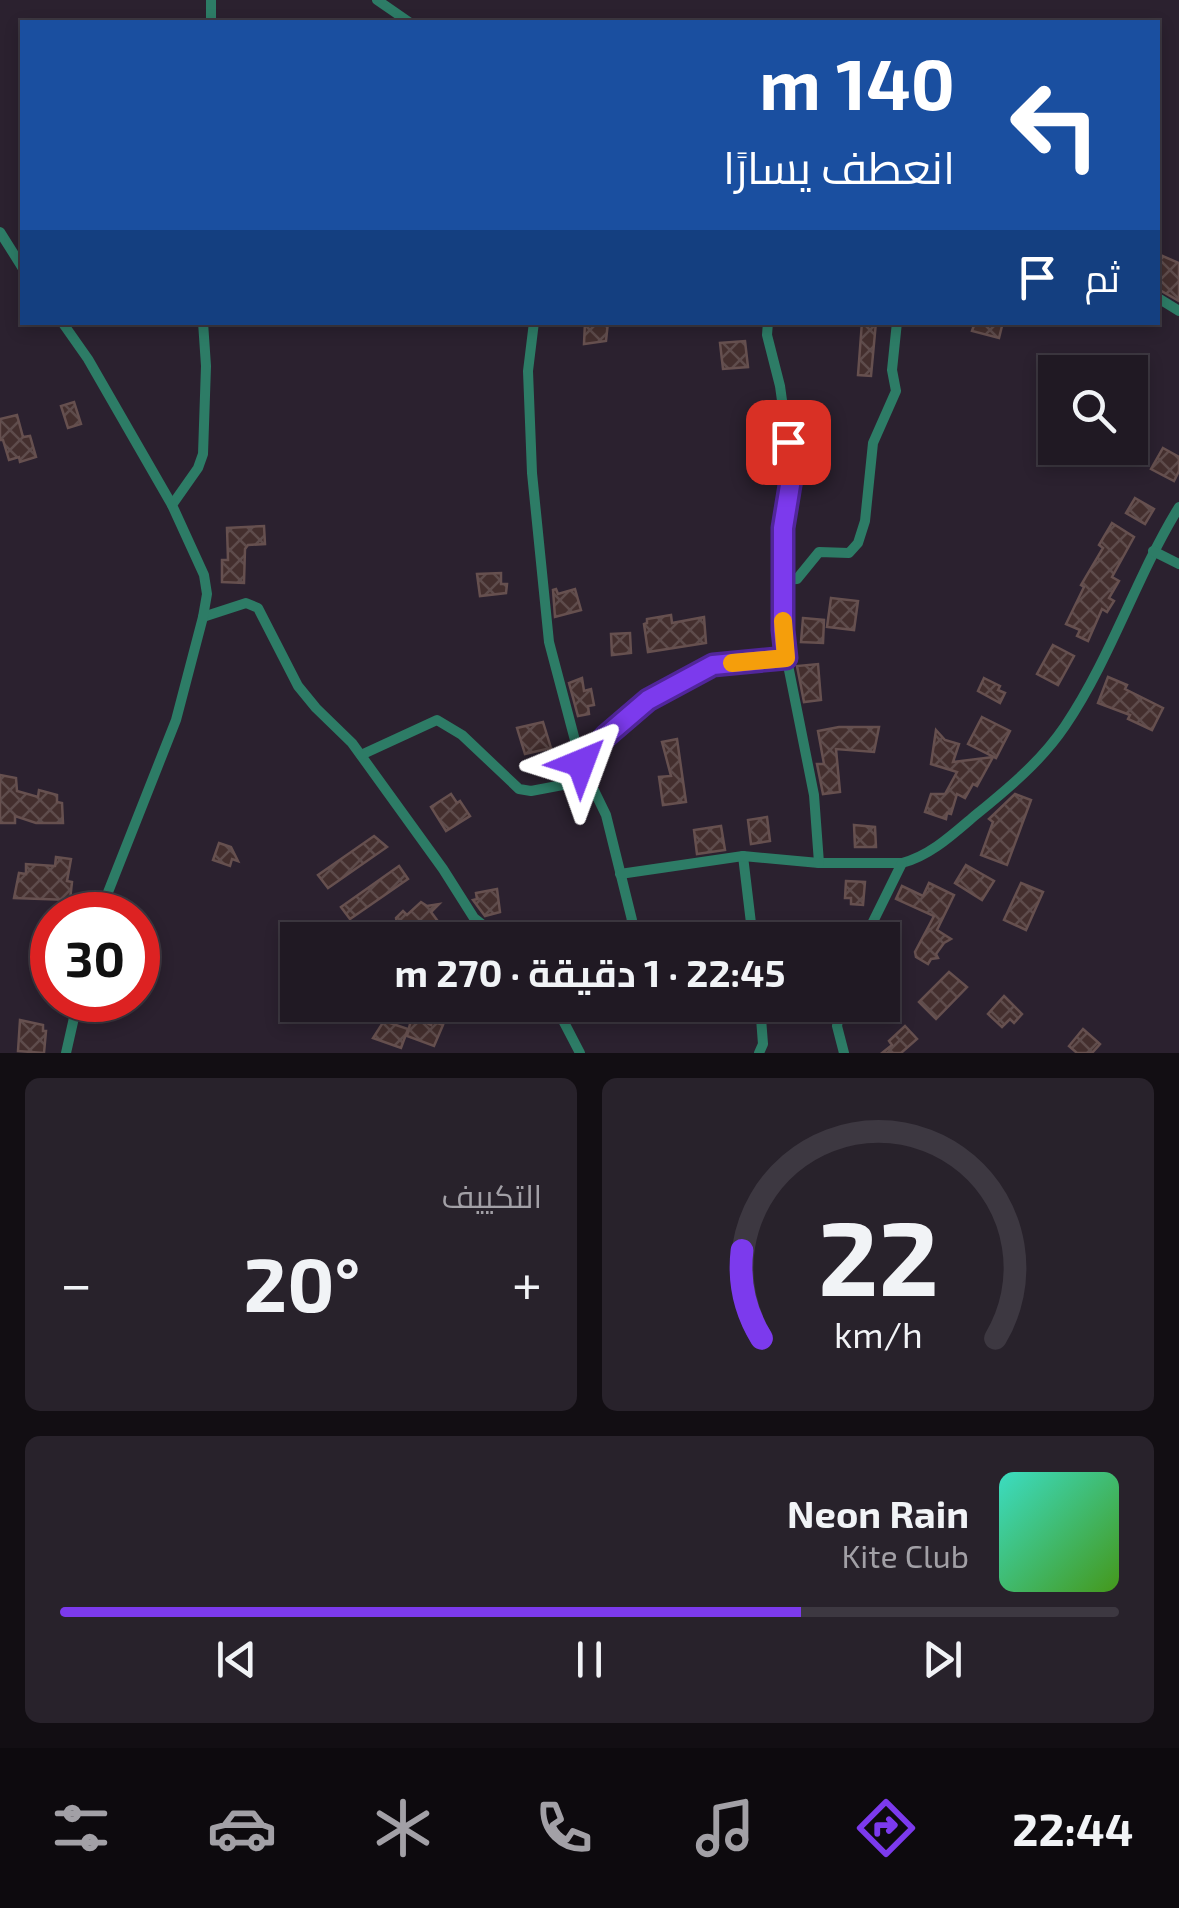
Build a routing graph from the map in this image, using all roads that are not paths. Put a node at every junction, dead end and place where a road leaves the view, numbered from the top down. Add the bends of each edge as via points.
1 (377, 0) edge
2 (406, 20) edge
3 (0, 232) edge
4 (20, 264) edge
5 (64, 325) edge
6 (203, 325) edge
7 (534, 325) edge
8 (768, 325) edge
9 (897, 325) edge
10 (172, 506) junction
11 (1179, 507) edge
12 (1153, 551) junction
13 (1179, 564) edge
14 (784, 580) junction
15 (203, 617) junction
16 (786, 658) junction
17 (361, 755) junction
18 (581, 763) junction
19 (589, 780) junction
20 (744, 856) junction
21 (819, 862) junction
22 (902, 864) junction
23 (620, 874) junction
24 (108, 892) edge
25 (479, 922) edge
26 (631, 922) edge
27 (750, 922) edge
28 (873, 922) edge
29 (73, 1022) edge
30 (562, 1022) edge
31 (761, 1022) edge
32 (838, 1022) edge
33 (576, 1051) edge
34 (66, 1053) edge
35 (759, 1053) edge
36 (844, 1053) edge

1 - 2 street
3 - 4 street
5 - 10 street
6 - 10 street via 202,454
7 - 18 street via 528,371 532,473 549,642
8 - 14 street via 792,473 783,521
9 - 14 street via 896,391 873,442 862,534 849,552 819,552 797,579
10 - 15 street via 204,575
11 - 12 street
12 - 13 street
12 - 22 street via 1092,677 1048,748 952,835
14 - 16 street
15 - 17 street via 246,602 258,608 298,686
15 - 24 street via 176,720
16 - 18 street via 713,665 648,700
16 - 21 street via 814,794
17 - 19 street via 437,720 462,734 519,788
17 - 25 street
18 - 19 street
19 - 23 street
20 - 21 street
20 - 23 street
20 - 27 street
21 - 22 street
22 - 28 street
23 - 26 street
29 - 34 street
30 - 33 street
31 - 35 street
32 - 36 street

